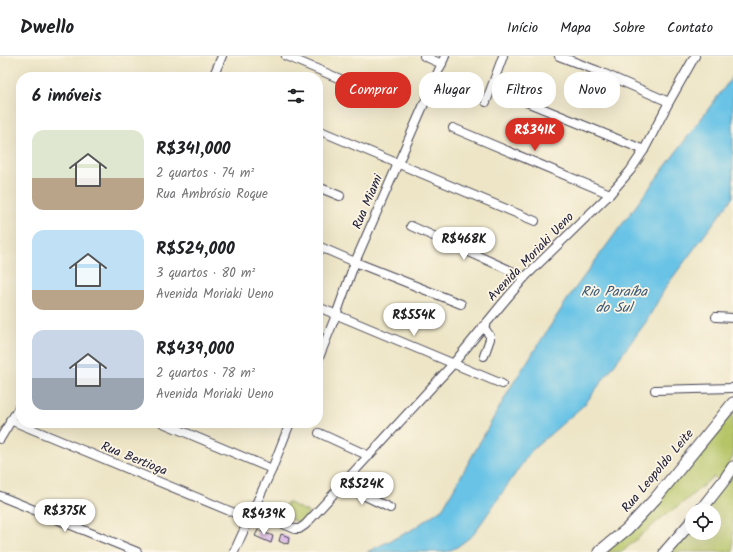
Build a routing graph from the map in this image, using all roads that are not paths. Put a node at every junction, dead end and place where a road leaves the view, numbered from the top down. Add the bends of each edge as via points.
1 (222, 56) edge
2 (286, 56) edge
3 (424, 56) edge
4 (503, 56) edge
5 (559, 56) edge
6 (695, 56) edge
7 (444, 60) edge
8 (215, 72) edge
9 (335, 77) edge
10 (486, 102) dead end
11 (669, 102) junction
12 (541, 108) edge
13 (453, 128) dead end
14 (323, 132) edge
15 (644, 150) junction
16 (398, 163) junction
17 (323, 189) edge
18 (610, 194) junction
19 (340, 196) dead end
20 (535, 221) dead end
21 (411, 226) dead end
22 (323, 248) edge
23 (356, 262) junction
24 (525, 277) junction
25 (461, 304) dead end
26 (323, 309) edge
27 (336, 315) junction
28 (716, 317) dead end
29 (733, 318) edge
30 (484, 326) junction
31 (323, 348) edge
32 (484, 356) dead end
33 (453, 364) junction
34 (502, 384) dead end
35 (733, 388) edge
36 (655, 390) dead end
37 (733, 403) edge
38 (16, 411) edge
39 (10, 420) junction
40 (16, 422) edge
41 (29, 428) edge
42 (175, 428) edge
43 (288, 428) edge
44 (319, 433) dead end
45 (0, 439) edge
46 (369, 456) junction
47 (733, 467) edge
48 (272, 470) junction
49 (342, 485) junction
50 (0, 496) edge
51 (705, 504) edge
52 (390, 508) dead end
53 (253, 511) junction
54 (249, 519) junction
55 (685, 529) edge
56 (137, 552) edge
57 (234, 552) edge
58 (599, 552) edge
59 (666, 552) edge

1 - 8 street
2 - 9 street
3 - 7 street
4 - 10 street
5 - 11 street
6 - 11 street, Avenida Moriaki Ueno
7 - 16 street, Rua Miami
11 - 15 street, Avenida Moriaki Ueno
12 - 15 street
13 - 18 street
14 - 16 street
15 - 18 street, Avenida Moriaki Ueno
16 - 20 street
16 - 23 street, Rua Miami
17 - 19 street
18 - 24 street, Avenida Moriaki Ueno
21 - 24 street
22 - 23 street
23 - 25 street
23 - 27 street, Rua Miami
24 - 30 street, Avenida Moriaki Ueno
26 - 27 street
27 - 31 street, Rua Miami
27 - 33 street
28 - 29 street
30 - 32 street via 490,336
30 - 33 street, Avenida Moriaki Ueno
33 - 34 street
33 - 46 street, Avenida Moriaki Ueno
35 - 36 street
37 - 58 main road, Rua Leopoldo Leite via 650,504 627,529
38 - 39 street
39 - 40 street, Rua Bertioga
39 - 45 street
41 - 54 street, Rua Bertioga
42 - 48 street
43 - 48 street
44 - 46 street
46 - 49 street, Avenida Moriaki Ueno
47 - 51 main road
48 - 53 street
49 - 52 street
49 - 53 street, Avenida Moriaki Ueno via 306,525 299,529
50 - 56 street
53 - 54 street
54 - 57 street
55 - 59 main road

